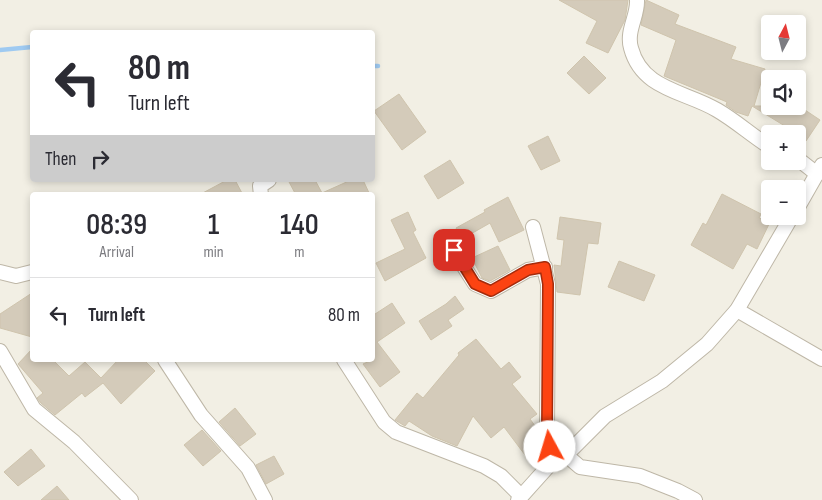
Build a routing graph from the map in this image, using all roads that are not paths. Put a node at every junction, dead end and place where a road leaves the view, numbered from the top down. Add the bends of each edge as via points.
1 (637, 0) edge
2 (761, 141) edge
3 (806, 163) edge
4 (820, 170) edge
5 (266, 182) edge
6 (261, 192) edge
7 (806, 194) edge
8 (787, 225) edge
9 (533, 227) dead end
10 (454, 250) dead end
11 (545, 267) junction
12 (0, 272) edge
13 (30, 272) edge
14 (737, 310) junction
15 (0, 351) edge
16 (822, 359) edge
17 (166, 362) edge
18 (345, 362) edge
19 (559, 458) junction
20 (520, 498) edge
21 (131, 500) edge
22 (265, 500) edge
23 (695, 500) edge

1 - 2 street via 630,47 641,71 658,84 715,108
3 - 4 street
4 - 7 street
5 - 6 street via 260,186
8 - 14 street
9 - 11 street
10 - 11 street via 475,284 491,291 528,270
11 - 19 street via 548,284 547,432
12 - 13 street via 16,276
14 - 16 street
14 - 19 street via 707,344 662,381 605,416
15 - 21 street via 34,409 74,442
17 - 22 street via 201,415 248,468
18 - 20 street via 384,422 396,432 484,466 501,476
19 - 20 street
19 - 23 street via 580,466 640,476

